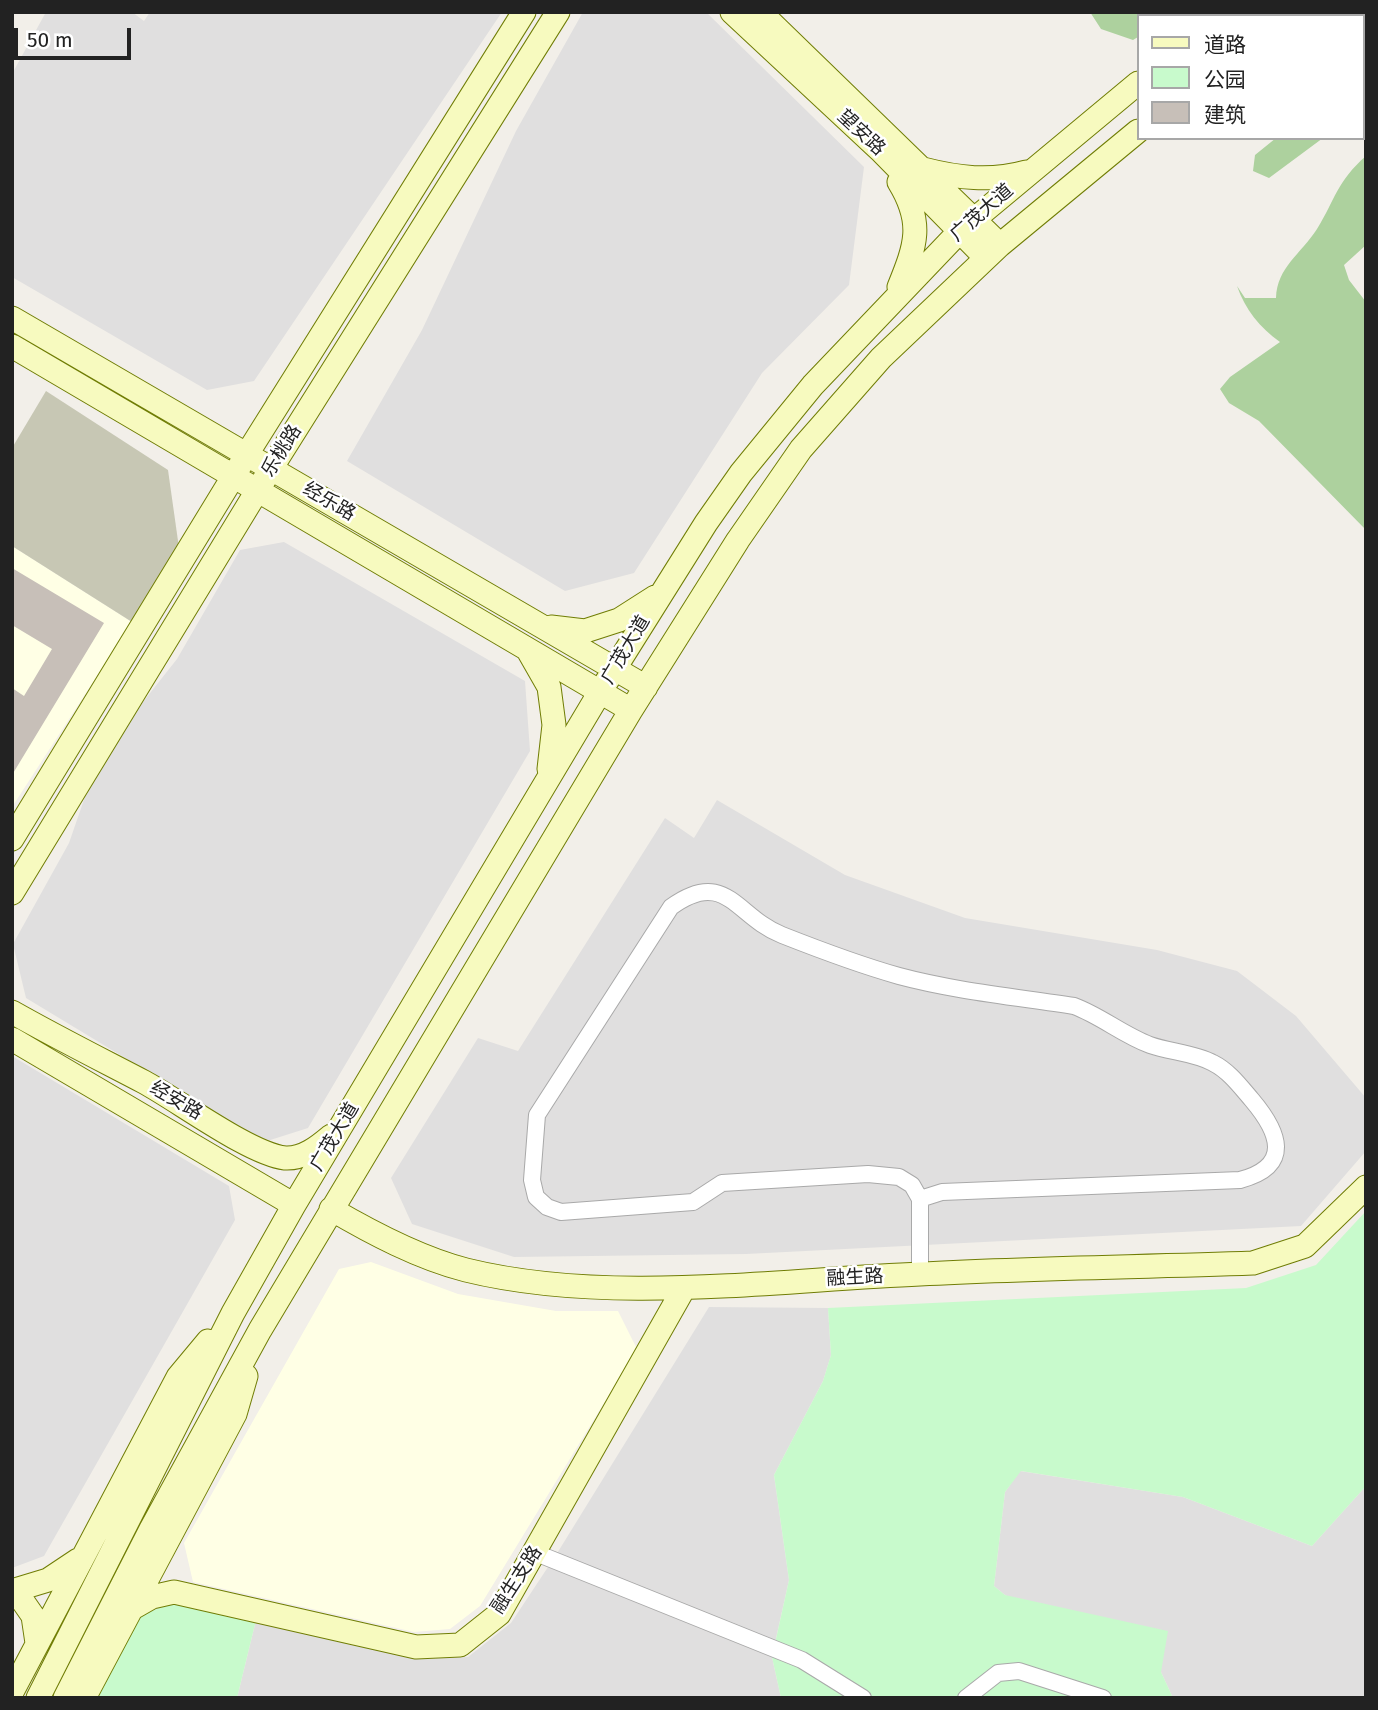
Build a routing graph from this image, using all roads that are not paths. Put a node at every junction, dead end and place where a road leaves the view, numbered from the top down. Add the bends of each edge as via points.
1 (524, 12) edge
2 (558, 12) edge
3 (732, 12) edge
4 (760, 12) edge
5 (1136, 85) edge
6 (1136, 133) edge
7 (880, 150) junction
8 (920, 168) junction
9 (1032, 170) junction
10 (966, 226) junction
11 (993, 251) junction
12 (895, 297) junction
13 (12, 318) edge
14 (12, 346) edge
15 (247, 454) junction
16 (271, 468) junction
17 (232, 477) junction
18 (257, 491) junction
19 (660, 593) junction
20 (540, 625) junction
21 (527, 649) junction
22 (615, 669) junction
23 (646, 687) junction
24 (600, 692) junction
25 (631, 710) junction
26 (548, 778) junction
27 (12, 839) edge
28 (484, 887) junction
29 (12, 893) edge
30 (514, 905) junction
31 (12, 1012) edge
32 (12, 1039) edge
33 (340, 1129) junction
34 (1366, 1187) edge
35 (920, 1199) junction
36 (294, 1205) junction
37 (331, 1209) junction
38 (920, 1273) junction
39 (684, 1288) junction
40 (233, 1312) junction
41 (157, 1538) junction
42 (536, 1553) junction
43 (80, 1559) junction
44 (14, 1589) edge
45 (174, 1591) junction
46 (131, 1609) junction
47 (37, 1643) junction
48 (12, 1692) edge
49 (38, 1698) edge
50 (65, 1698) edge
51 (84, 1698) edge
52 (863, 1698) edge
53 (966, 1698) edge
54 (1103, 1698) edge

1 - 15 street, 乐桃路
2 - 16 street, 乐桃路
3 - 7 street, 望安路
4 - 8 street, 望安路
5 - 9 street, 广茂大道
6 - 11 street, 广茂大道
7 - 10 street, 望安路
7 - 12 street via 913,204 916,222 915,243
8 - 9 street via 958,178 1003,178
8 - 10 street, 望安路
9 - 10 street, 广茂大道
10 - 11 street, 望安路
10 - 12 street, 广茂大道
11 - 23 street, 广茂大道 via 881,358 801,449
12 - 19 street, 广茂大道 via 776,430
13 - 15 street, 经乐路
14 - 17 street, 经乐路
15 - 16 street, 经乐路
15 - 17 street, 乐桃路
16 - 18 street, 乐桃路
16 - 20 street, 经乐路
17 - 18 street, 经乐路
17 - 27 street, 乐桃路
18 - 21 street, 经乐路
18 - 29 street, 乐桃路
19 - 20 street via 619,620 585,631
19 - 22 street, 广茂大道
20 - 22 street, 经乐路
21 - 24 street, 经乐路
21 - 26 street via 549,687 554,725
22 - 23 street, 经乐路
22 - 24 street, 广茂大道
23 - 25 street, 广茂大道
24 - 25 street, 经乐路
24 - 26 street, 广茂大道
25 - 30 street, 广茂大道
26 - 28 street, 广茂大道
28 - 30 street via 499,877 513,881
28 - 33 street, 广茂大道
30 - 37 street, 广茂大道
31 - 33 street, 经安路 via 262,1152 302,1156
32 - 36 street, 经安路
33 - 36 street, 广茂大道
34 - 38 street, 融生路 via 1305,1247 1253,1264
35 - 35 street via 912,1185 899,1177 868,1174 722,1183 693,1202 561,1212 536,1196 532,1180 537,1115 671,907 690,893 711,890 778,933 899,976 1074,1006 1148,1044 1212,1062 1234,1078 1275,1133 1272,1163 1258,1175 1240,1180 943,1192
35 - 38 street
36 - 40 street, 广茂大道
37 - 39 street, 融生路 via 374,1234 465,1269 564,1284
37 - 41 street, 广茂大道 via 260,1330
38 - 39 street, 融生路
39 - 42 street, 融生支路
40 - 43 street, 广茂大道 via 178,1377
40 - 49 street, 广茂大道
41 - 45 street
41 - 46 street, 广茂大道
41 - 50 street
42 - 45 street, 融生支路 via 499,1614 460,1645 416,1647
42 - 52 street via 802,1660
43 - 44 street via 48,1580
43 - 47 street, 广茂大道
44 - 47 street via 33,1616
45 - 46 street
46 - 51 street, 广茂大道
47 - 48 street, 广茂大道
53 - 54 street via 998,1673 1019,1671

